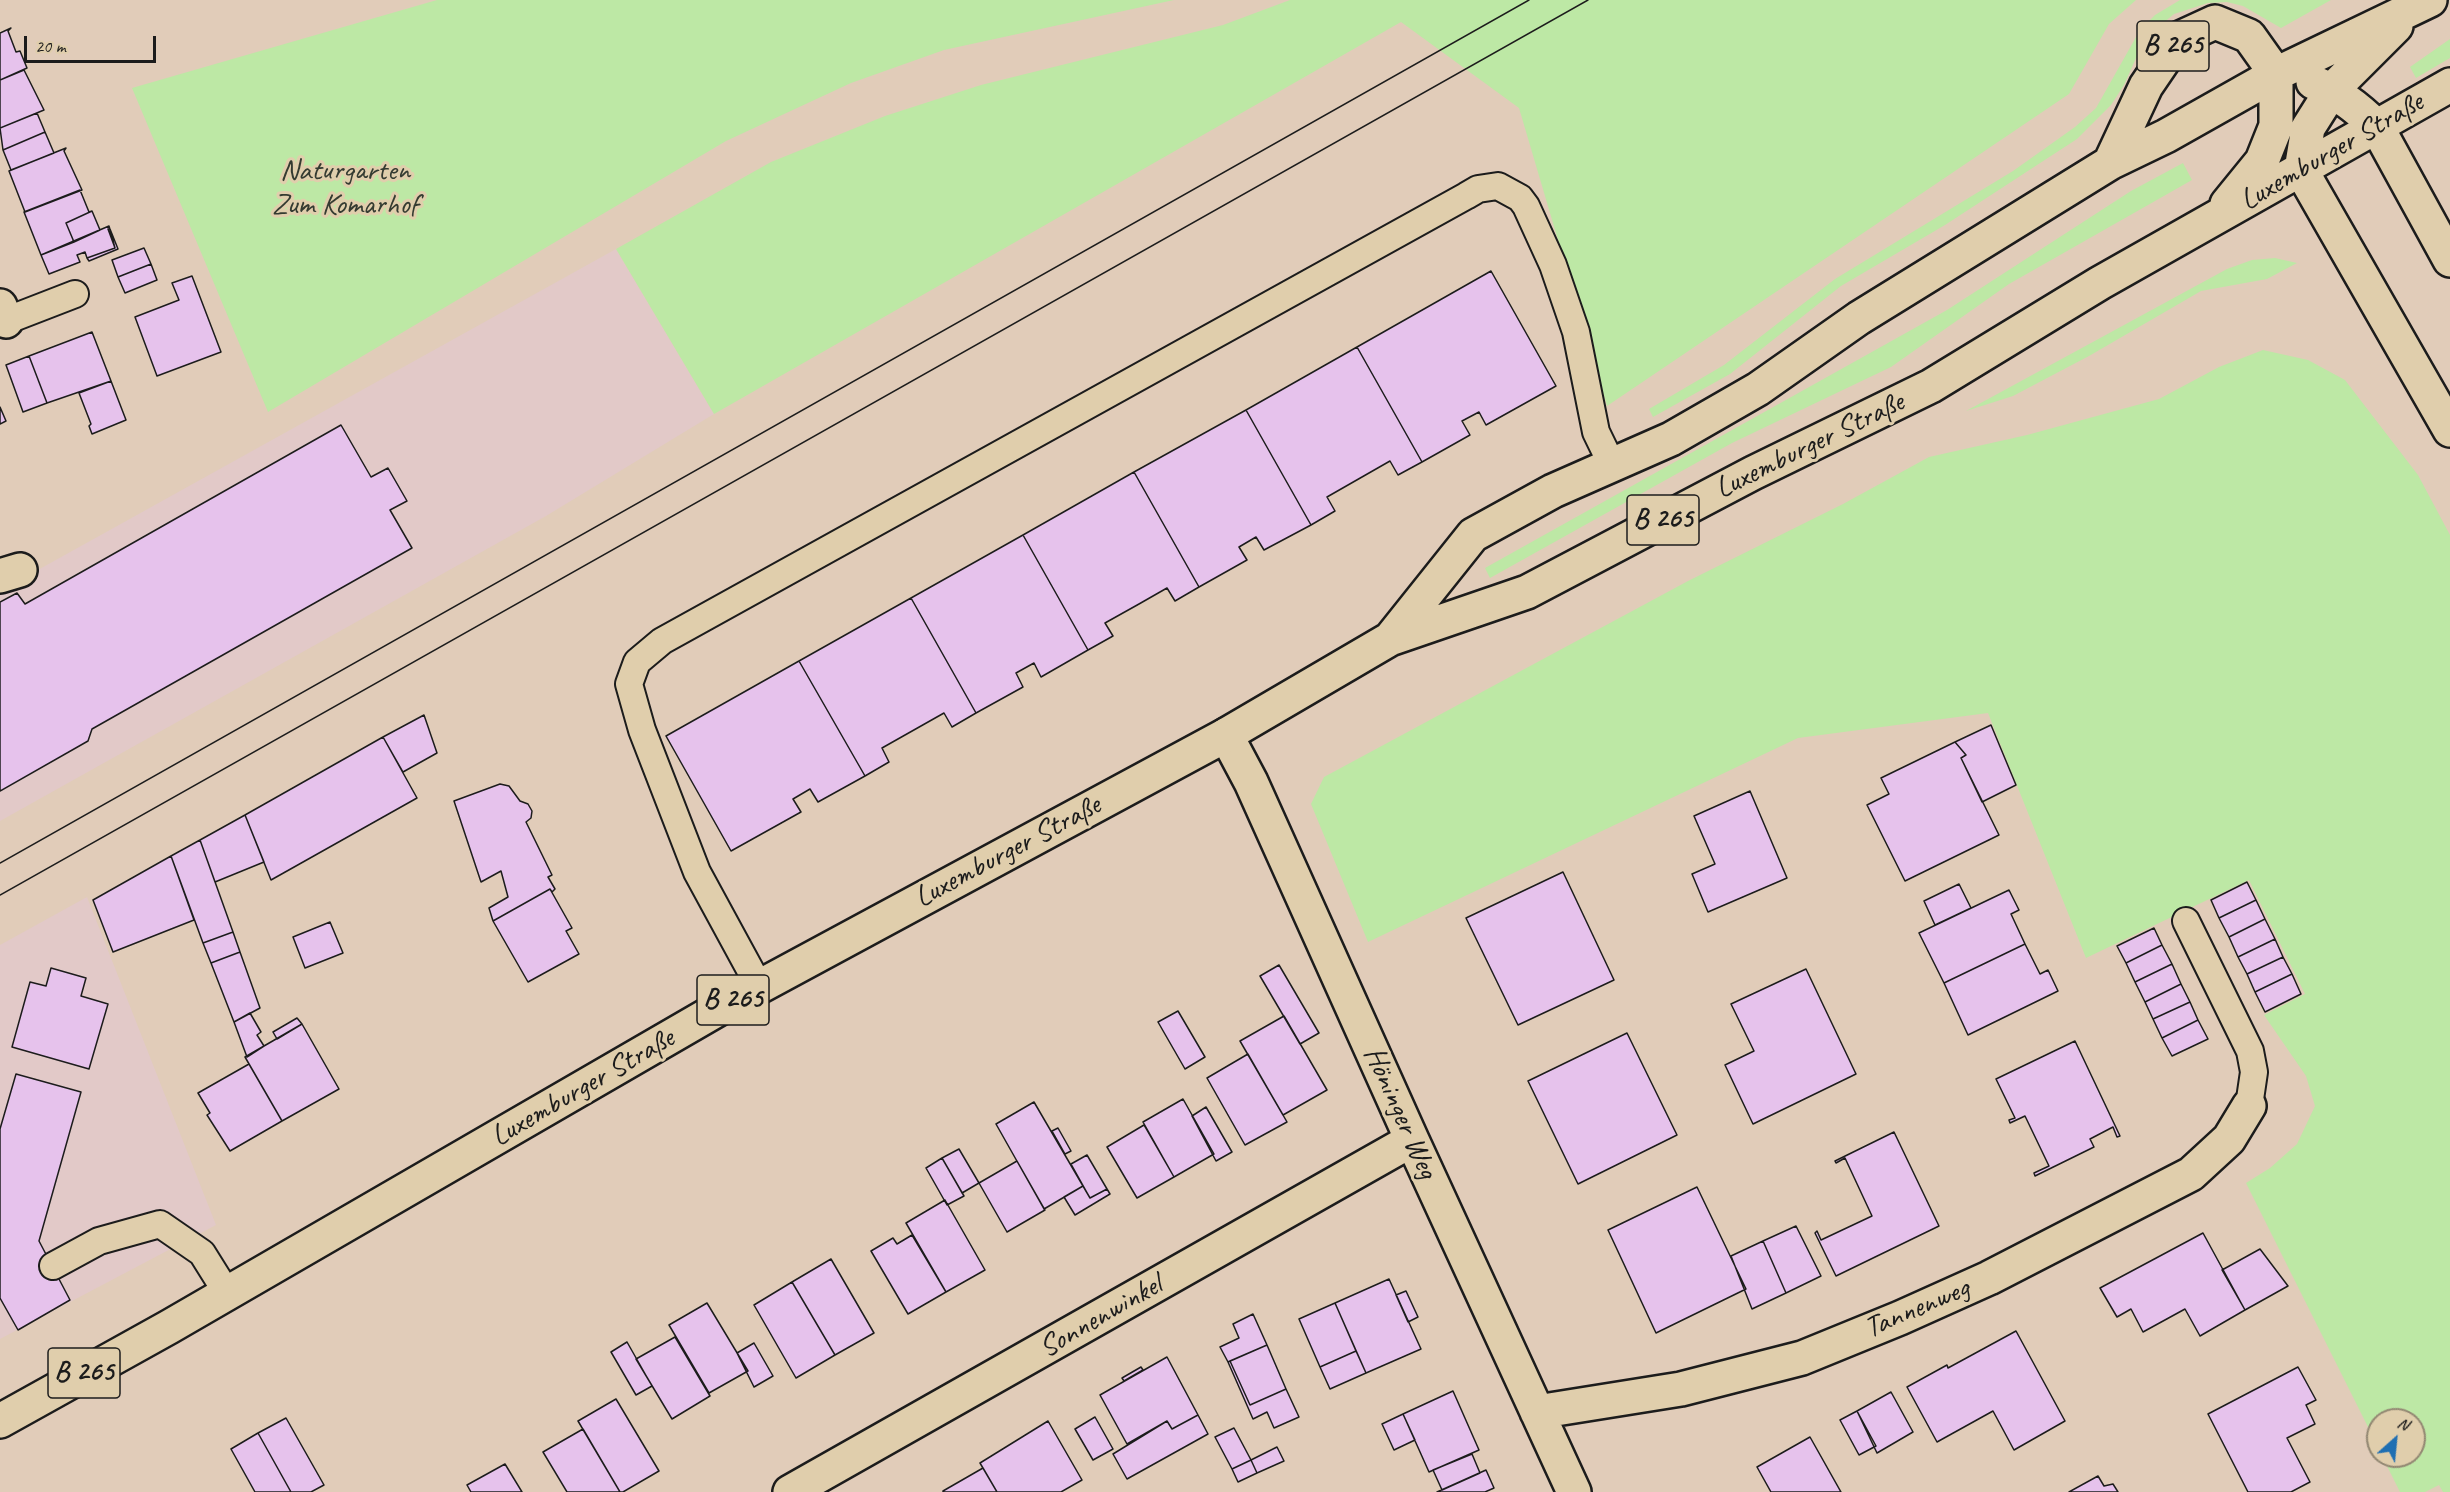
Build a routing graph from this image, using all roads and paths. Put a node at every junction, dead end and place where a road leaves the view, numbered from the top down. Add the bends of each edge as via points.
1 (2421, 5) edge
2 (2276, 74) junction
3 (2450, 85) edge
4 (2332, 90) junction
5 (2378, 127) junction
6 (2110, 162) junction
7 (2301, 170) junction
8 (2214, 219) junction
9 (2450, 260) edge
10 (75, 294) dead end
11 (2, 317) edge
12 (2450, 430) edge
13 (1612, 465) junction
14 (1390, 639) junction
15 (1226, 735) junction
16 (2186, 921) dead end
17 (759, 987) junction
18 (2249, 1106) joint
19 (1412, 1140) junction
20 (53, 1266) dead end
21 (227, 1293) junction
22 (1537, 1412) junction
23 (0, 1421) edge
24 (790, 1492) edge
25 (1574, 1492) edge

1 - 2 main road, Luxemburger Straße / B 265
1 - 4 main road
2 - 4 main road via 2305,79
2 - 6 main road, Luxemburger Straße / B 265 via 2166,136
2 - 6 main road, B 265 via 2249,36 2215,22 2178,39 2146,86
2 - 8 main road, Luxemburger Straße / B 265 via 2276,126 2262,161
3 - 5 main road, Luxemburger Straße / B 265
4 - 5 main road
4 - 7 main road via 2308,128
5 - 7 main road, Luxemburger Straße / B 265
5 - 9 main road
6 - 13 main road, Luxemburger Straße / B 265 via 1859,318 1758,389 1671,439
7 - 8 main road, Luxemburger Straße / B 265
7 - 12 main road
8 - 14 main road, Luxemburger Straße / B 265 via 1931,386 1753,473 1527,592
10 - 11 lane
13 - 14 main road, Luxemburger Straße / B 265 via 1553,490 1473,535
13 - 17 lane via 1596,432 1579,342 1553,265 1520,198 1491,186 1466,196 662,641 638,662 629,684 642,730 697,872
14 - 15 main road, Luxemburger Straße / B 265
15 - 17 main road, Luxemburger Straße / B 265
15 - 19 main road, Höninger Weg via 1251,782
16 - 18 lane via 2250,1051 2254,1072
17 - 21 main road, Luxemburger Straße / B 265
18 - 22 main road, Tannenweg via 2229,1139 2191,1174 1989,1278 1900,1318 1780,1364 1681,1389
19 - 22 main road, Höninger Weg
19 - 24 main road, Sonnenwinkel
20 - 21 lane via 99,1241 160,1224 202,1253
21 - 23 main road, Luxemburger Straße / B 265
22 - 25 main road, Höninger Weg

